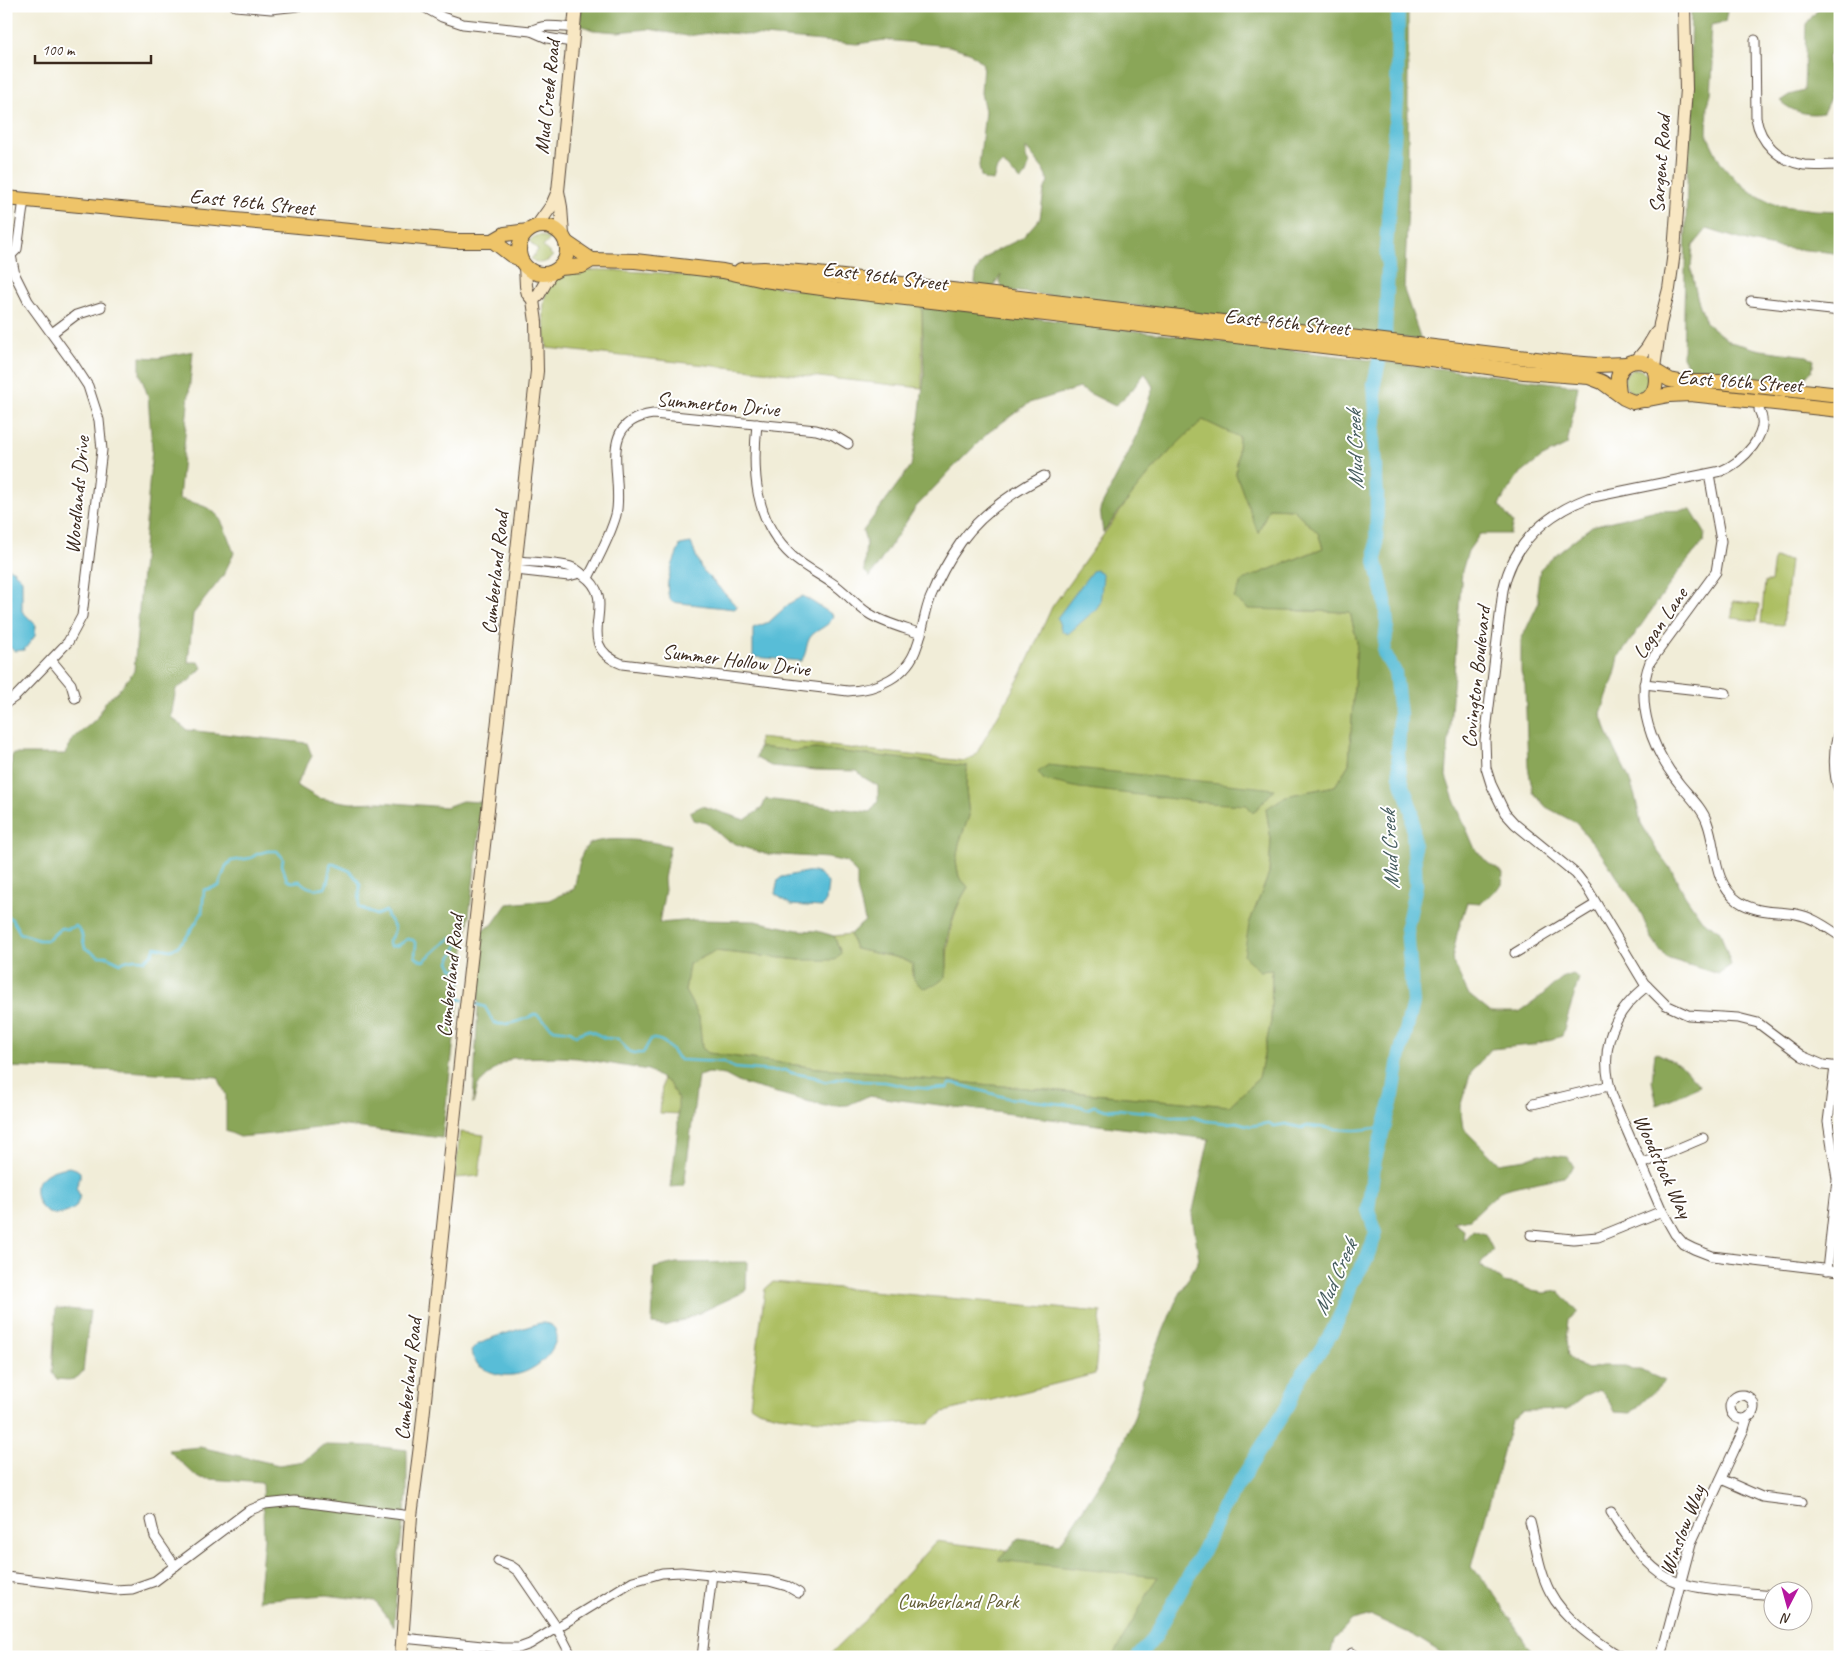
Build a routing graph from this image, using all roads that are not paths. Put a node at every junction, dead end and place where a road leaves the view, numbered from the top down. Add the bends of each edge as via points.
1 (235, 6) edge
2 (298, 6) edge
3 (422, 6) edge
4 (576, 6) edge
5 (1684, 6) edge
6 (574, 28) junction
7 (531, 31) junction
8 (1755, 40) dead end
9 (572, 42) junction
10 (1840, 165) edge
11 (558, 192) junction
12 (7, 198) edge
13 (24, 200) junction
14 (533, 229) junction
15 (6, 230) edge
16 (565, 239) junction
17 (493, 241) junction
18 (9, 252) edge
19 (592, 260) junction
20 (523, 263) junction
21 (556, 270) junction
22 (532, 300) junction
23 (1751, 302) dead end
24 (101, 307) dead end
25 (1840, 311) edge
26 (1660, 324) junction
27 (52, 333) junction
28 (1410, 350) junction
29 (1632, 362) junction
30 (1654, 370) junction
31 (1619, 394) junction
32 (1834, 395) edge
33 (1646, 400) junction
34 (1765, 406) junction
35 (1840, 410) edge
36 (757, 424) junction
37 (848, 444) dead end
38 (1709, 474) junction
39 (1044, 476) dead end
40 (517, 565) junction
41 (584, 575) junction
42 (921, 634) junction
43 (51, 660) junction
44 (1644, 684) junction
45 (1726, 693) dead end
46 (75, 698) dead end
47 (6, 704) edge
48 (1840, 729) edge
49 (1840, 792) edge
50 (1596, 904) junction
51 (1840, 936) edge
52 (1515, 953) dead end
53 (1646, 986) junction
54 (1837, 1067) edge
55 (1608, 1086) junction
56 (1533, 1104) dead end
57 (1703, 1138) dead end
58 (1642, 1164) junction
59 (1662, 1211) junction
60 (1531, 1235) dead end
61 (1827, 1270) junction
62 (1840, 1271) edge
63 (1746, 1419) dead end
64 (1721, 1479) junction
65 (1802, 1502) dead end
66 (1611, 1512) dead end
67 (411, 1516) junction
68 (151, 1520) dead end
69 (1530, 1522) dead end
70 (498, 1561) dead end
71 (176, 1566) junction
72 (712, 1574) junction
73 (6, 1577) edge
74 (1680, 1583) junction
75 (799, 1593) dead end
76 (1764, 1594) edge
77 (557, 1628) junction
78 (403, 1638) junction
79 (468, 1645) junction
80 (401, 1657) edge
81 (468, 1657) edge
82 (572, 1657) edge
83 (702, 1657) edge
84 (1621, 1657) edge
85 (1661, 1657) edge

1 - 2 street via 271,9
3 - 7 street via 463,24
4 - 6 main road, Mud Creek Road
5 - 26 main road, Sargent Road via 1686,90 1670,282
6 - 7 street via 544,26
6 - 9 main road, Mud Creek Road
7 - 9 street via 547,38
8 - 10 street via 1756,118 1765,141 1780,156 1795,163
9 - 11 main road, Mud Creek Road
11 - 14 main road, Mud Creek Road
11 - 16 main road, Mud Creek Road
12 - 13 main road, East 96th Street
12 - 15 street
13 - 17 main road, East 96th Street via 438,240
13 - 18 street, Woodlands Drive via 17,249
14 - 16 main road via 548,226 559,231
14 - 17 main road, East 96th Street via 506,234
14 - 20 main road via 520,241
16 - 19 main road
16 - 21 main road via 566,259
17 - 20 main road
18 - 27 street, Woodlands Drive via 20,287 34,312
19 - 21 main road, East 96th Street via 582,266
19 - 28 main road, East 96th Street via 635,261 723,271 802,286
20 - 21 main road via 537,274
20 - 22 main road, Cumberland Road via 526,286
21 - 22 main road
22 - 40 main road, Cumberland Road via 538,339 537,371
23 - 25 street
24 - 27 street via 76,315
26 - 29 main road, Sargent Road via 1647,348
26 - 30 main road, Sargent Road
27 - 43 street, Woodlands Drive via 88,386 99,420 102,450 82,616 71,638
28 - 29 main road, East 96th Street via 1592,365
28 - 31 main road, East 96th Street via 1538,374 1593,378
29 - 30 main road, East 96th Street via 1645,362
29 - 31 main road via 1618,377
30 - 32 main road, East 96th Street via 1680,382 1720,382
30 - 33 main road via 1653,393
31 - 33 main road, East 96th Street via 1633,402
32 - 34 main road via 1799,397 1767,394 1762,396
33 - 34 main road, East 96th Street via 1690,394
34 - 35 main road, East 96th Street
34 - 38 street, Covington Boulevard via 1760,430 1750,450 1731,467
36 - 37 street, Summerton Drive via 825,432
36 - 41 street, Summerton Drive via 653,414 630,422 621,432 615,450 618,500 610,535
36 - 42 street via 757,495 776,537 791,555 862,609
38 - 44 street, Logan Lane via 1721,541 1716,572 1650,662
38 - 50 street, Covington Boulevard via 1588,498 1570,505 1549,518 1530,537 1505,578 1485,740 1486,768 1505,813 1576,874
39 - 42 street, Summer Hollow Drive via 1006,498 961,541 936,584
40 - 41 street via 569,576
40 - 67 main road, Cumberland Road
41 - 42 street, Summer Hollow Drive via 600,597 596,633 602,651 622,664 848,691 866,690 885,683 901,671 913,656
43 - 46 street via 71,684
43 - 47 street, Woodlands Drive
44 - 45 street
44 - 51 street, Logan Lane via 1645,711 1659,753 1665,766 1705,816 1718,873 1727,891 1746,906 1807,916
48 - 49 street via 1835,765
50 - 52 street
50 - 53 street, Covington Boulevard
53 - 54 street, Covington Boulevard via 1678,1011 1758,1023 1802,1056
53 - 55 street, Woodstock Way via 1627,1004 1614,1025 1606,1058
54 - 61 street via 1828,1122 1837,1180
55 - 56 street
55 - 58 street, Woodstock Way
57 - 58 street
58 - 59 street, Woodstock Way
59 - 60 street via 1598,1237 1573,1239
59 - 61 street, Woodstock Way via 1674,1234 1684,1244 1703,1253
61 - 62 street, Woodstock Way
63 - 64 street, Winslow Way
64 - 65 street via 1762,1497
64 - 74 street, Winslow Way via 1697,1528
66 - 74 street via 1640,1554 1662,1574
67 - 71 street via 294,1501 265,1504 248,1511
67 - 78 main road, Cumberland Road
68 - 71 street via 155,1537
69 - 84 street via 1551,1594 1578,1624
70 - 77 street via 518,1571
71 - 73 street via 155,1581 132,1589 115,1590
72 - 75 street via 780,1583
72 - 77 street via 681,1572 644,1577
72 - 83 street
74 - 76 street
74 - 85 street, Winslow Way
77 - 79 street via 519,1648
77 - 82 street
78 - 79 street
78 - 80 main road, Cumberland Road
79 - 81 street

